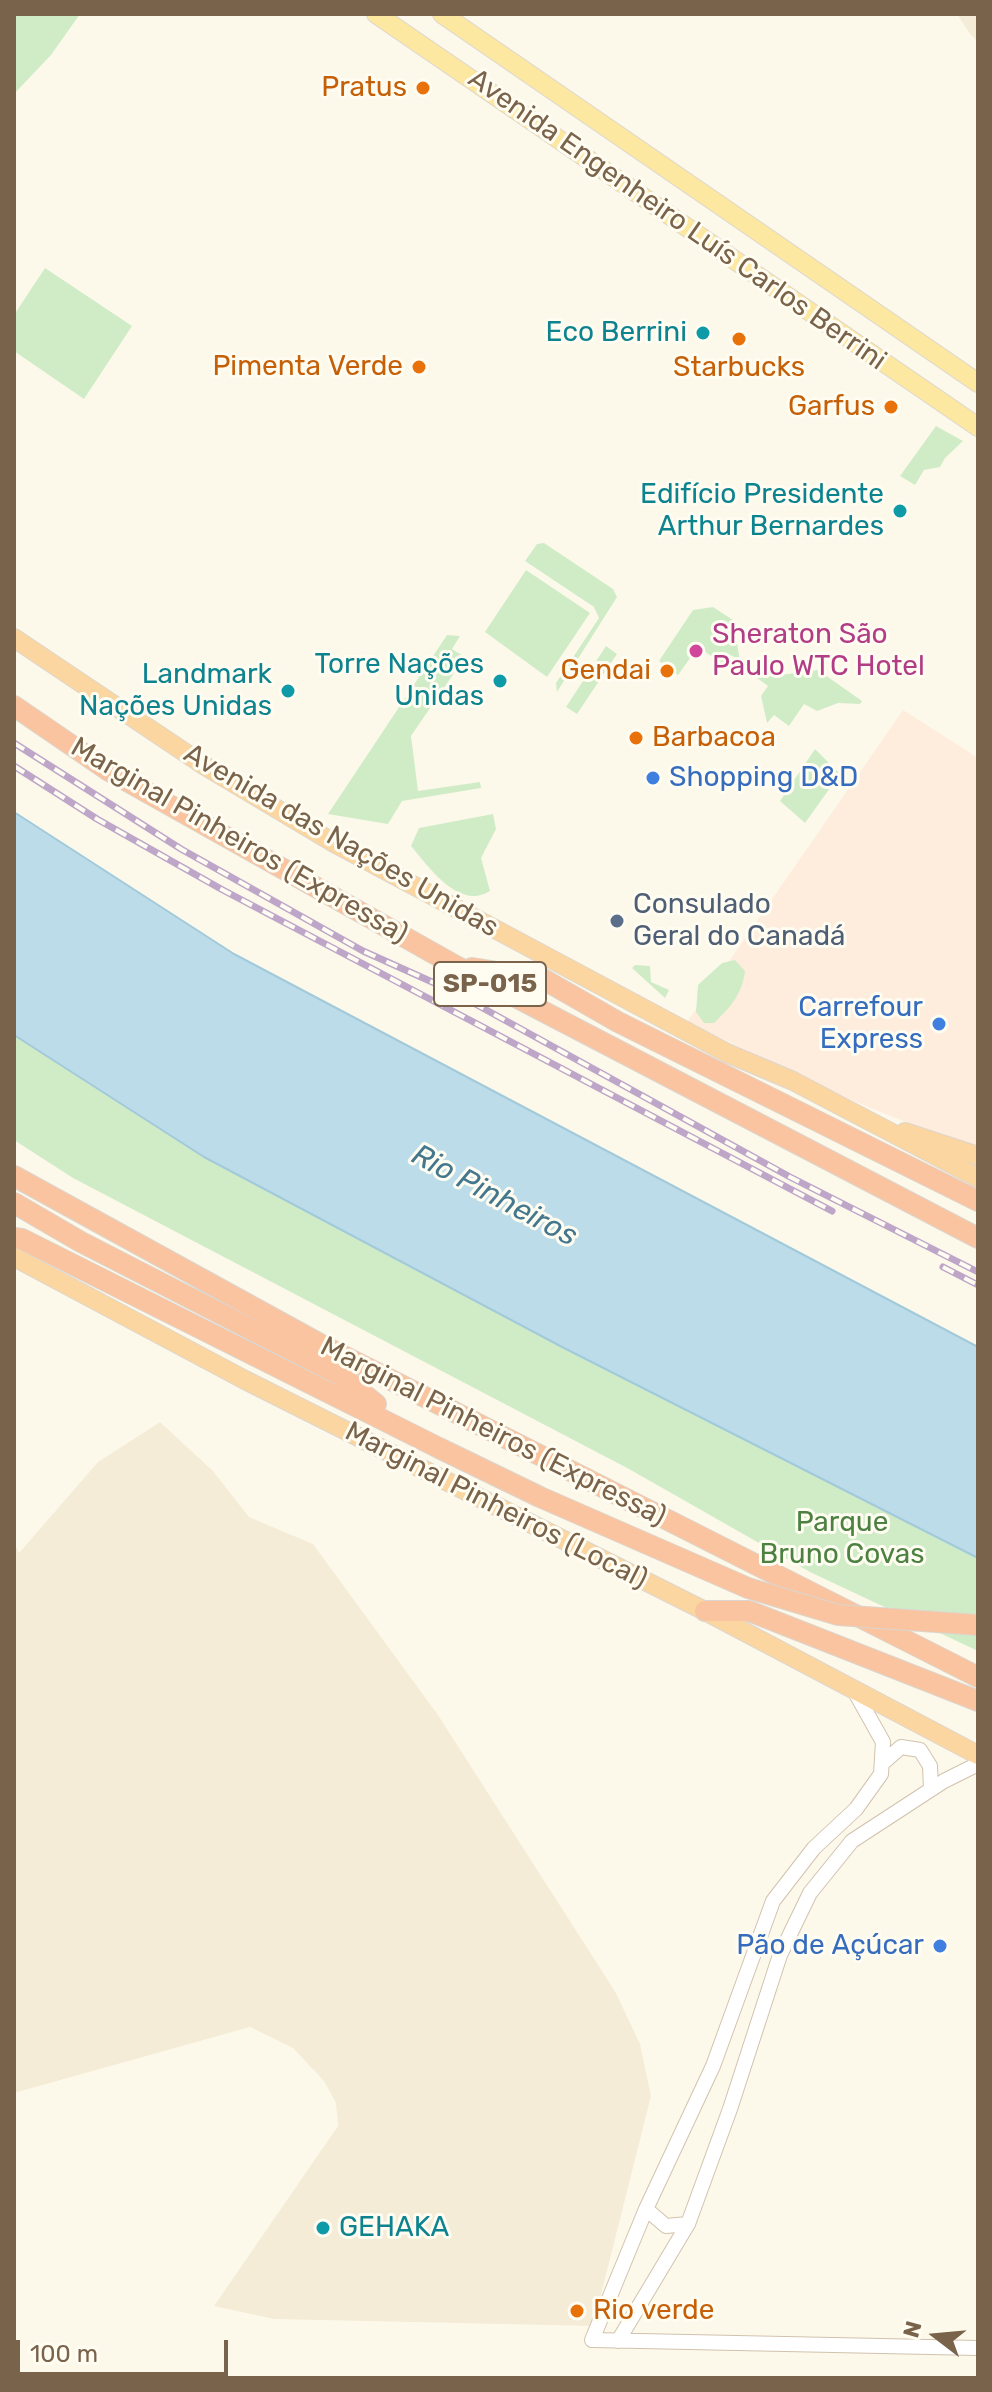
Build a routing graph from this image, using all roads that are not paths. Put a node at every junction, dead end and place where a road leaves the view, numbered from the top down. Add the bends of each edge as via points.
1 (376, 14) edge
2 (442, 14) edge
3 (978, 383) edge
4 (978, 427) edge
5 (14, 638) edge
6 (14, 706) edge
7 (456, 966) junction
8 (871, 1122) junction
9 (978, 1156) edge
10 (14, 1176) edge
11 (978, 1178) edge
12 (978, 1201) edge
13 (14, 1203) edge
14 (14, 1238) edge
15 (978, 1238) edge
16 (14, 1257) edge
17 (404, 1427) junction
18 (705, 1611) junction
19 (978, 1625) edge
20 (978, 1677) edge
21 (855, 1692) junction
22 (978, 1701) edge
23 (978, 1755) edge
24 (885, 1761) junction
25 (978, 1764) edge
26 (931, 1789) junction
27 (646, 2209) junction
28 (688, 2224) junction
29 (618, 2341) junction
30 (978, 2348) edge

1 - 4 main road, Avenida Engenheiro Luís Carlos Berrini
2 - 3 main road, Avenida Engenheiro Luís Carlos Berrini
5 - 8 highway, Avenida das Nações Unidas via 205,766 334,843 727,1053
6 - 7 highway, Marginal Pinheiros (Expressa) / SP-015 via 109,771
7 - 12 highway via 543,979
7 - 15 highway, Marginal Pinheiros (Expressa) / SP-015
8 - 9 highway
8 - 11 highway, Avenida das Nações Unidas
10 - 20 highway, Marginal Pinheiros (Expressa) via 358,1364
13 - 17 highway via 340,1375
14 - 17 highway
16 - 18 highway, Marginal Pinheiros (Local) via 245,1380
17 - 19 highway, bridge via 554,1504 748,1588 838,1615
18 - 21 highway, Marginal Pinheiros (Local)
18 - 22 highway via 749,1611
21 - 23 highway, Marginal Pinheiros (Local)
21 - 24 street via 881,1735
24 - 26 street via 901,1747 920,1750 930,1766
24 - 27 street via 873,1788 814,1848 773,1901 713,2066
25 - 26 street
26 - 28 street via 852,1841 810,1893 780,1955
27 - 28 street via 666,2226
27 - 29 street via 592,2340
28 - 29 street
29 - 30 street

